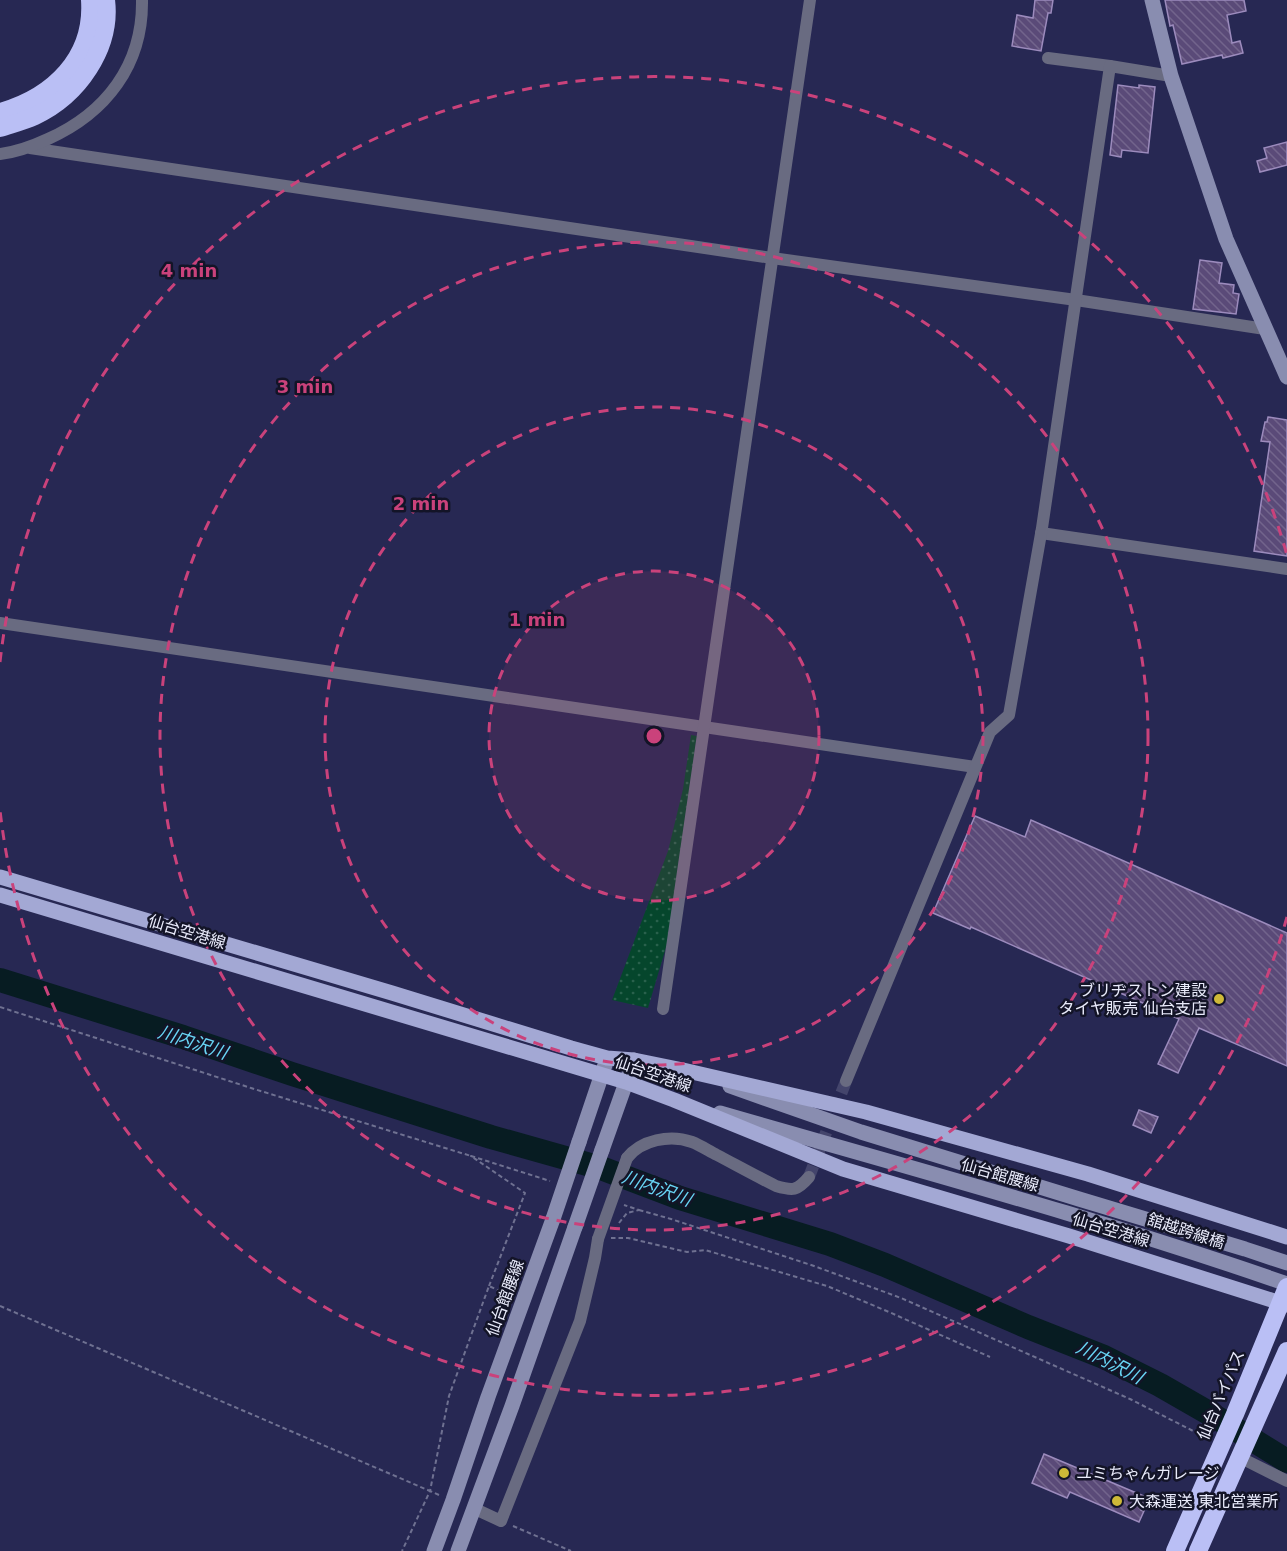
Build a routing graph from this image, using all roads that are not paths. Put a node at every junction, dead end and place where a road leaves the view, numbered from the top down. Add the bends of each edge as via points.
1 (90, 0) edge
2 (106, 0) edge
3 (142, 0) edge
4 (810, 0) edge
5 (1152, 0) edge
6 (1048, 58) dead end
7 (1110, 66) junction
8 (1172, 76) junction
9 (0, 112) edge
10 (0, 128) edge
11 (30, 148) junction
12 (0, 154) edge
13 (772, 258) junction
14 (1076, 300) junction
15 (1265, 329) junction
16 (1287, 377) edge
17 (1041, 533) junction
18 (1287, 569) edge
19 (0, 622) edge
20 (703, 727) junction
21 (975, 767) junction
22 (0, 877) edge
23 (0, 895) edge
24 (663, 1009) dead end
25 (607, 1058) junction
26 (634, 1060) junction
27 (683, 1070) junction
28 (602, 1075) junction
29 (846, 1081) tunnel mouth
30 (626, 1082) junction
31 (674, 1100) junction
32 (809, 1177) tunnel mouth
33 (1076, 1207) junction
34 (1287, 1238) edge
35 (1287, 1263) edge
36 (1285, 1295) edge
37 (1287, 1351) edge
38 (1241, 1452) junction
39 (1287, 1481) edge
40 (473, 1508) junction
41 (434, 1551) edge
42 (458, 1551) edge
43 (1175, 1551) edge
44 (1198, 1551) edge

1 - 9 highway via 89,30 75,63 45,92
2 - 10 highway via 100,47 81,80 37,115
3 - 11 street via 140,32 132,55 106,99 66,131
4 - 13 street
5 - 8 main road
6 - 7 street
7 - 8 street
7 - 14 street
8 - 15 main road via 1226,239
11 - 12 street
11 - 13 street
13 - 14 street
13 - 20 street
14 - 15 street
14 - 17 street
15 - 16 main road
17 - 18 street
17 - 21 street via 1009,715 990,732
19 - 20 street
20 - 21 street
20 - 24 street
21 - 29 street
22 - 25 main road, 仙台空港線
23 - 28 main road, 仙台空港線
25 - 26 main road, 仙台空港線
25 - 28 main road, 仙台館腰線
26 - 27 main road, 仙台空港線
26 - 30 main road
27 - 33 main road, 仙台館腰線
27 - 34 main road, 仙台空港線 via 866,1112 1077,1171
28 - 30 main road, 仙台空港線
28 - 41 main road, 仙台館腰線, bridge
30 - 31 main road, 仙台空港線
30 - 40 main road, bridge
31 - 33 main road, 仙台館腰線
31 - 36 main road, 仙台空港線 via 843,1169
32 - 40 street, bridge via 797,1189 789,1190 691,1142 673,1138 645,1143 631,1153 580,1321 501,1521
33 - 35 main road, 舘越跨線橋
33 - 36 main road, 舘越跨線橋 via 1239,1267
36 - 43 highway, 仙台バイパス via 1235,1414 1218,1438
37 - 38 highway
38 - 39 street
38 - 44 highway
40 - 42 main road

